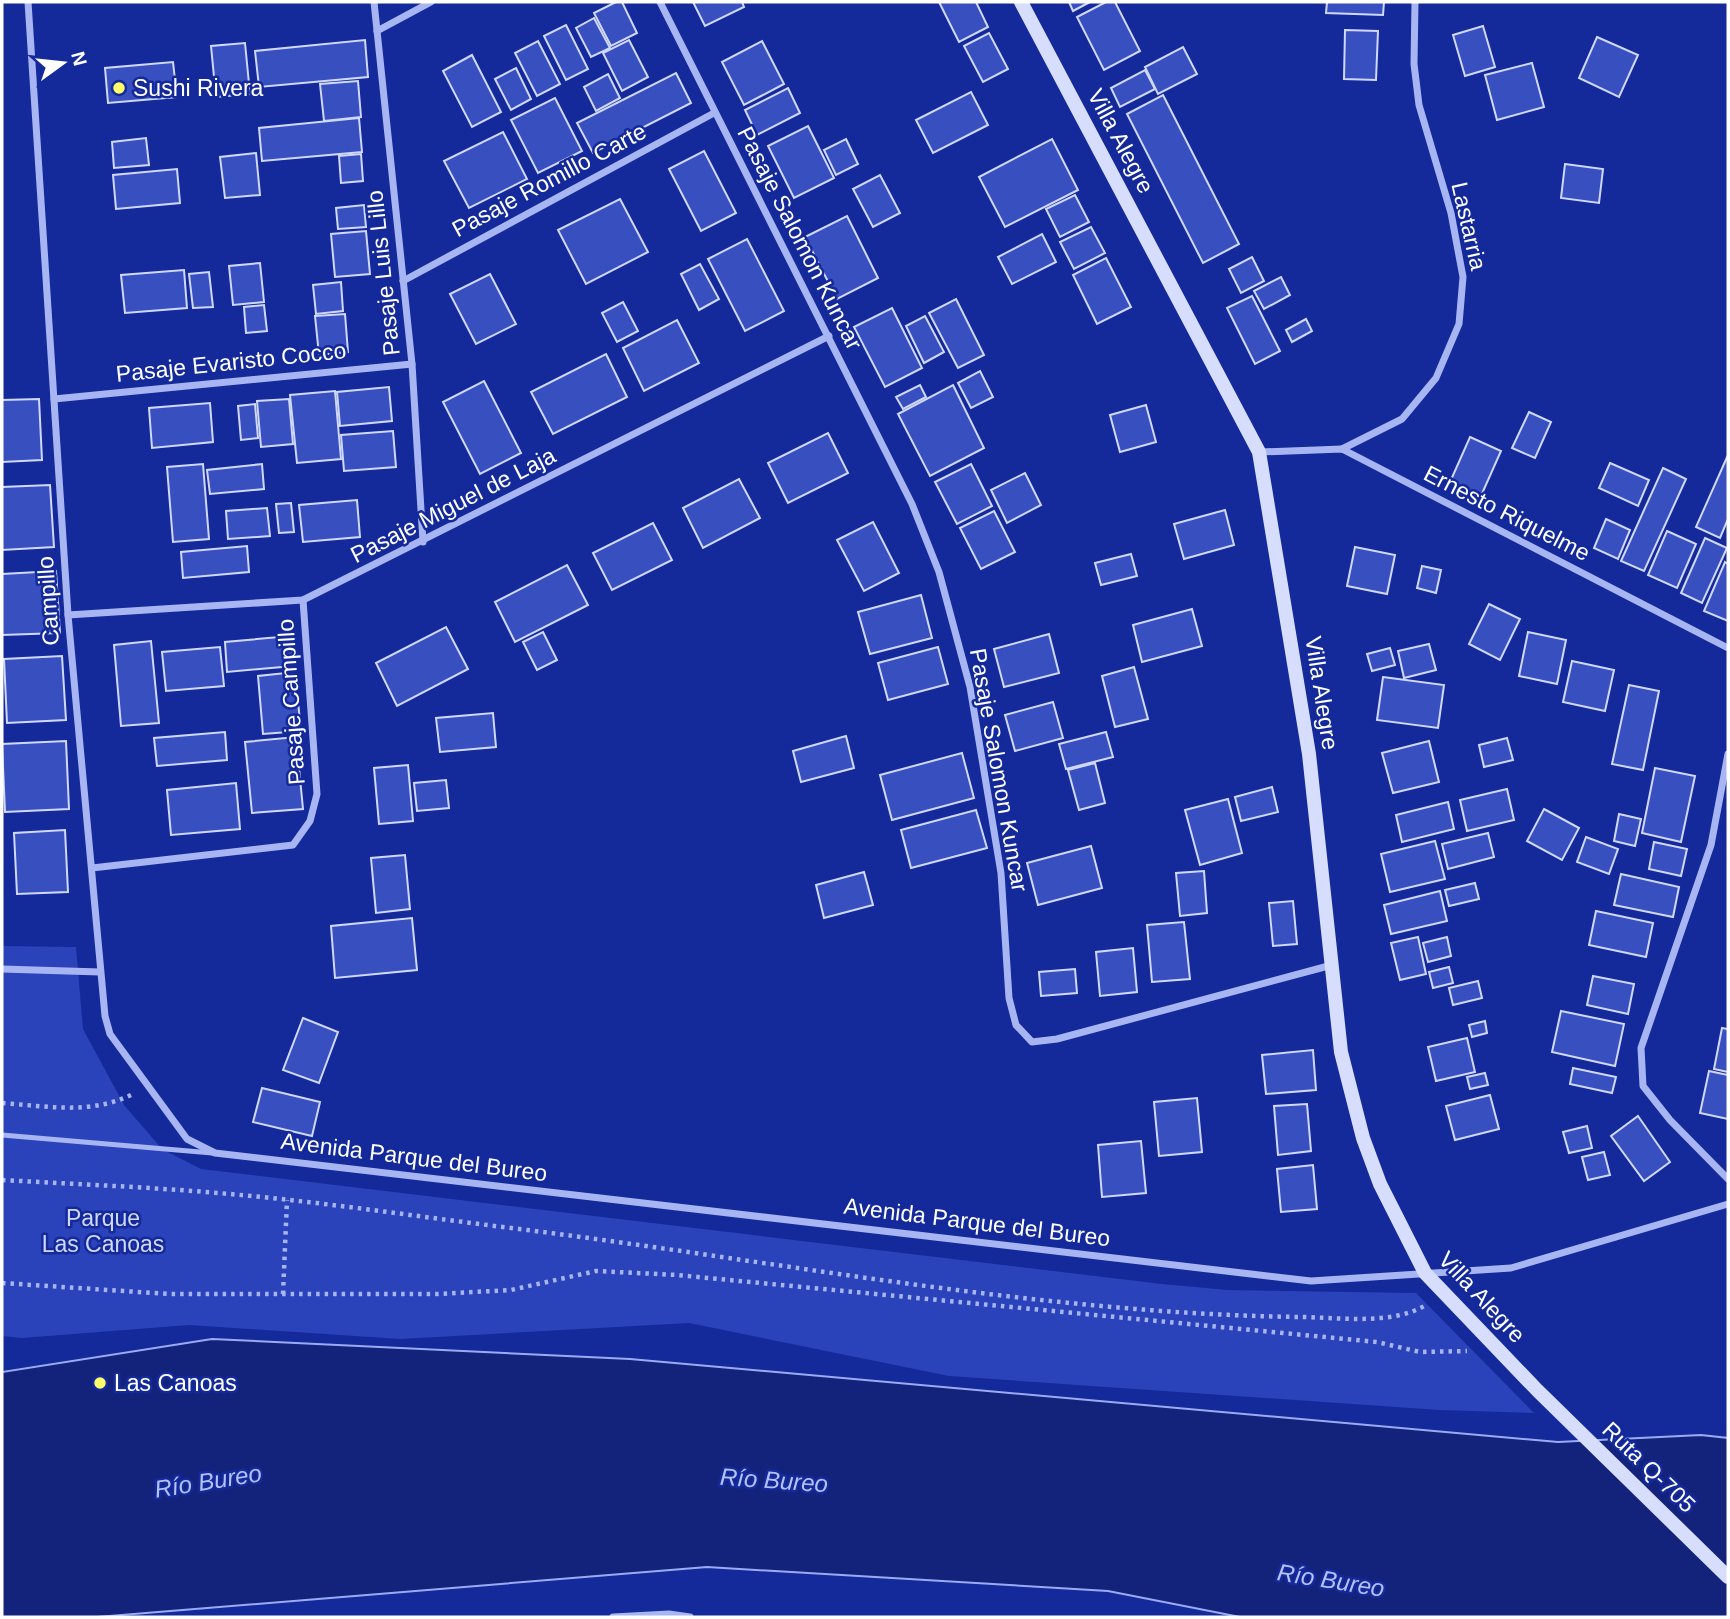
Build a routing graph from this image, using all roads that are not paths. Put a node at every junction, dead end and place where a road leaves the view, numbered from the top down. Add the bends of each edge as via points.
1 (28, 2) edge
2 (374, 2) edge
3 (430, 2) edge
4 (660, 2) edge
5 (1021, 2) edge
6 (1415, 2) edge
7 (377, 31) junction
8 (714, 113) junction
9 (403, 281) junction
10 (829, 336) junction
11 (412, 363) junction
12 (54, 400) junction
13 (1342, 449) junction
14 (1259, 452) junction
15 (424, 542) junction
16 (303, 600) junction
17 (68, 615) junction
18 (1728, 648) edge
19 (1728, 754) edge
20 (92, 867) junction
21 (1332, 964) junction
22 (2, 969) edge
23 (100, 972) junction
24 (2, 1135) edge
25 (215, 1153) junction
26 (1728, 1179) edge
27 (1728, 1204) edge
28 (1425, 1273) junction
29 (1537, 1390) joint
30 (1728, 1577) edge
31 (613, 1617) edge
32 (690, 1617) edge

1 - 12 street, Campillo
2 - 7 street, Pasaje Luis Lillo
3 - 7 street
4 - 8 street, Pasaje Salomon Kuncar
5 - 14 main road, Villa Alegre
6 - 13 street, Lastarria via 1419,105 1451,213 1463,277 1459,324 1436,378 1402,419
7 - 9 street, Pasaje Luis Lillo
8 - 9 street, Pasaje Romillo Carte
8 - 10 street, Pasaje Salomon Kuncar
9 - 11 street, Pasaje Luis Lillo
10 - 15 street, Pasaje Miguel de Laja
10 - 21 street, Pasaje Salomon Kuncar via 912,504 943,585 975,714 1001,873 1009,998 1016,1025 1031,1042 1057,1039
11 - 12 street, Pasaje Evaristo Cocco
11 - 15 street, Pasaje Luis Lillo
12 - 17 street, Campillo
13 - 14 street, Ernesto Riquelme
13 - 18 street, Ernesto Riquelme
14 - 21 main road, Villa Alegre via 1309,754
15 - 16 street, Pasaje Miguel de Laja
16 - 17 street, Pasaje Miguel de Laja
16 - 20 street, Pasaje Campillo via 317,794 310,821 293,845
17 - 20 street, Campillo
19 - 26 street via 1711,845 1642,1048 1643,1086
20 - 23 street, Campillo
21 - 28 main road, Villa Alegre via 1341,1052 1363,1138 1390,1207
22 - 23 street
23 - 25 street, Campillo via 110,1034 187,1139
24 - 25 lane
25 - 28 street, Avenida Parque del Bureo via 1311,1281
27 - 28 street, Avenida Parque del Bureo via 1511,1268
28 - 29 main road, Villa Alegre
29 - 30 main road, Ruta Q-705
31 - 32 street

